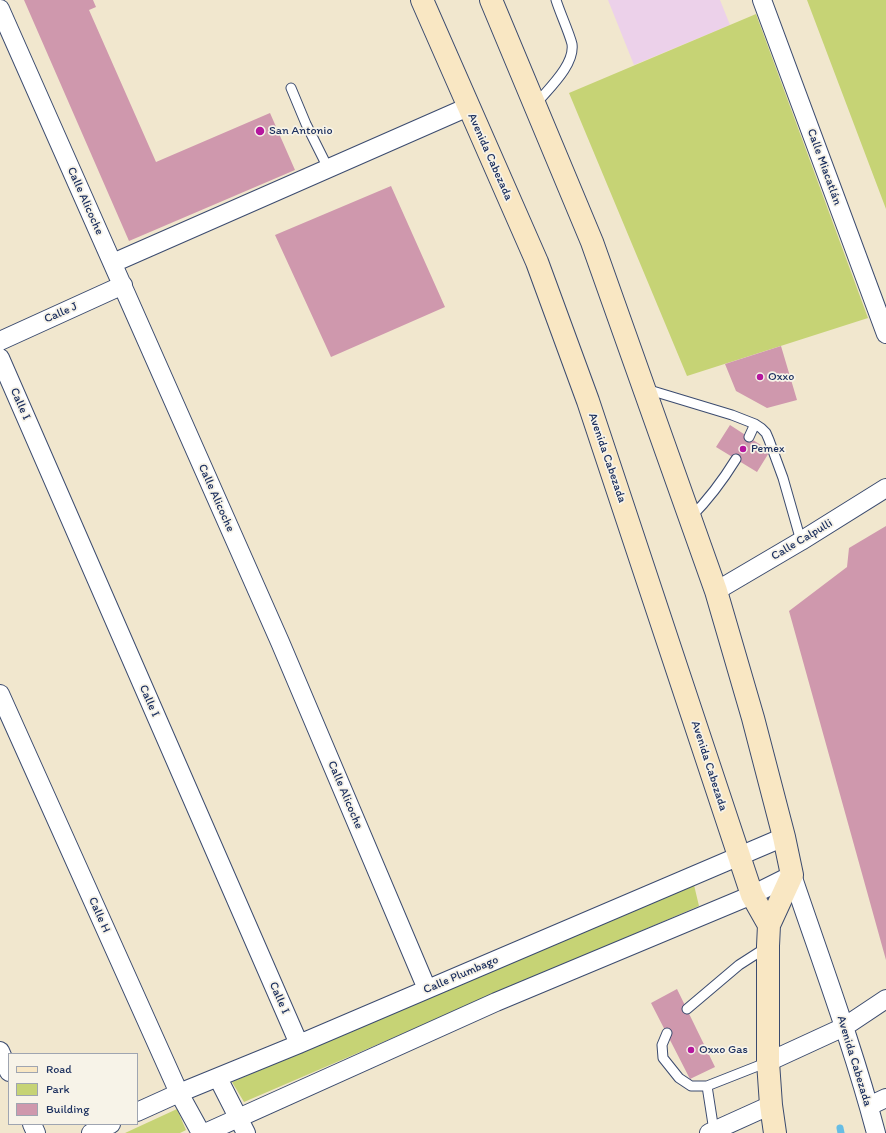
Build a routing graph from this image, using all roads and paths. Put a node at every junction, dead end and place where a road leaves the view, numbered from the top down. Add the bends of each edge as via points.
1 (422, 0) edge
2 (491, 0) edge
3 (556, 0) edge
4 (762, 0) edge
5 (0, 9) edge
6 (291, 88) dead end
7 (535, 106) junction
8 (468, 107) junction
9 (328, 168) junction
10 (112, 263) junction
11 (123, 285) junction
12 (886, 334) edge
13 (0, 341) edge
14 (0, 358) edge
15 (644, 388) junction
16 (755, 424) junction
17 (748, 437) dead end
18 (736, 459) dead end
19 (886, 488) edge
20 (690, 518) junction
21 (801, 541) junction
22 (716, 592) junction
23 (0, 694) edge
24 (784, 837) junction
25 (739, 857) junction
26 (792, 875) junction
27 (752, 894) junction
28 (768, 936) junction
29 (427, 989) junction
30 (886, 999) edge
31 (687, 1009) dead end
32 (844, 1026) junction
33 (667, 1033) dead end
34 (299, 1044) junction
35 (0, 1051) edge
36 (768, 1062) junction
37 (8, 1070) edge
38 (218, 1078) junction
39 (708, 1086) junction
40 (179, 1093) junction
41 (886, 1098) edge
42 (771, 1105) junction
43 (869, 1106) junction
44 (138, 1112) edge
45 (109, 1125) edge
46 (242, 1126) edge
47 (712, 1132) edge
48 (91, 1133) edge
49 (201, 1133) edge
50 (205, 1133) edge
51 (775, 1133) edge
52 (876, 1133) edge

1 - 8 main road, Avenida Cabezada
2 - 7 main road, Avenida Cabezada
3 - 7 lane via 572,45 571,56 568,65
4 - 12 street, Calle Miacatlán
5 - 10 street, Calle Alicoche
6 - 9 lane
7 - 15 main road, Avenida Cabezada via 592,242
8 - 9 street
8 - 25 main road, Avenida Cabezada via 537,262 585,394
9 - 10 street
10 - 11 street, Calle Alicoche
11 - 13 street, Calle J
11 - 29 street, Calle Alicoche via 280,642
14 - 34 street, Calle I
15 - 16 lane
15 - 20 main road, Avenida Cabezada
16 - 17 lane
16 - 21 lane via 766,433 769,440
18 - 20 lane via 722,482
19 - 21 street, Calle Calpulli
20 - 22 main road, Avenida Cabezada
21 - 22 street, Calle Calpulli
22 - 24 main road, Avenida Cabezada
23 - 40 street, Calle H
24 - 25 street, Calle Plumbago
24 - 26 main road, Avenida Cabezada
25 - 27 main road, Avenida Cabezada
25 - 29 street, Calle Plumbago
26 - 27 street
26 - 28 main road, Avenida Cabezada
26 - 32 street, Avenida Cabezada
27 - 28 main road, Avenida Cabezada
27 - 46 street via 496,1002
28 - 31 lane via 740,965
28 - 36 main road, Avenida Cabezada
29 - 34 street, Calle Plumbago
30 - 32 street
32 - 36 street
32 - 43 street, Avenida Cabezada
33 - 39 lane via 662,1045 663,1058 679,1078 690,1086
34 - 38 street, Calle Plumbago
35 - 37 street
36 - 39 lane
36 - 42 main road, Avenida Cabezada
38 - 40 street, Calle Plumbago
38 - 46 street
39 - 47 lane
40 - 44 street, Calle Plumbago
40 - 49 street, Calle H
41 - 43 street
42 - 47 street
42 - 51 main road, Avenida Cabezada
43 - 52 street, Avenida Cabezada
45 - 48 street
46 - 50 street

